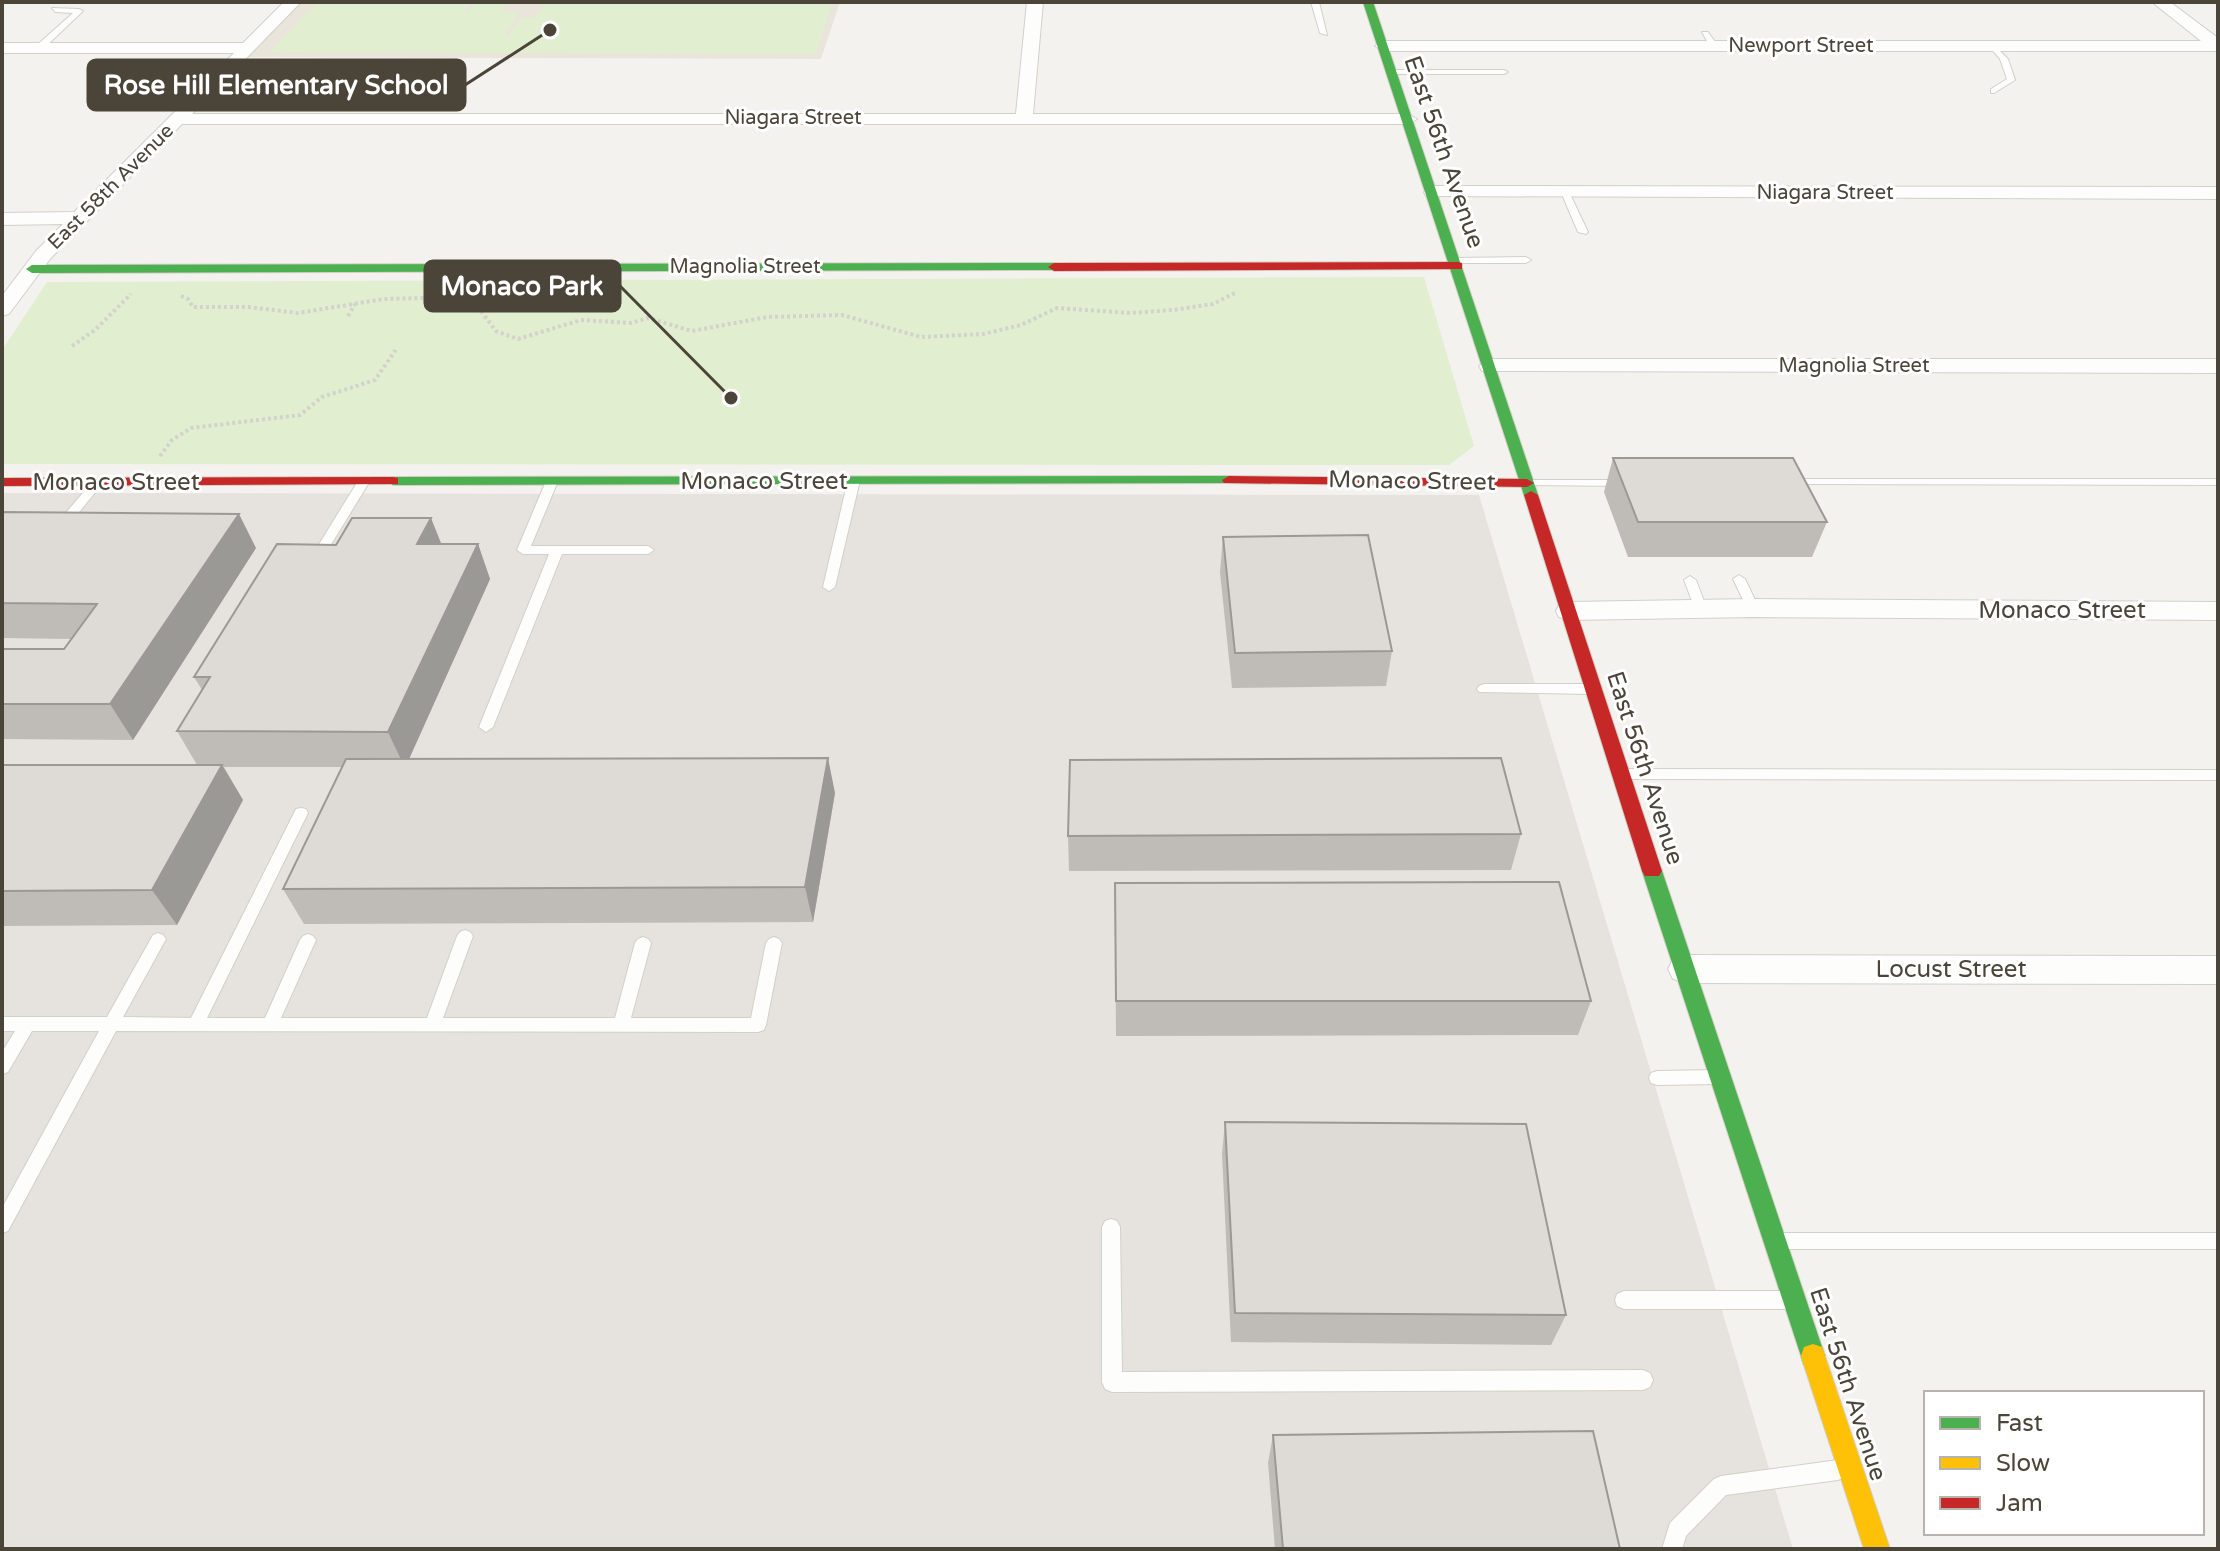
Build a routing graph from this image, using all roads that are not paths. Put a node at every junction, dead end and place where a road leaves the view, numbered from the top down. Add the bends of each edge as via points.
1 (293, 2) edge
2 (1035, 2) edge
3 (1315, 2) edge
4 (1368, 2) edge
5 (2160, 2) edge
6 (55, 10) dead end
7 (1324, 33) dead end
8 (1383, 46) junction
9 (1993, 46) junction
10 (2218, 46) edge
11 (2, 48) edge
12 (39, 48) junction
13 (248, 48) junction
14 (1392, 72) junction
15 (1504, 72) dead end
16 (1994, 91) dead end
17 (179, 119) junction
18 (1024, 119) junction
19 (1408, 119) junction
20 (1433, 192) junction
21 (1565, 192) junction
22 (2218, 193) edge
23 (78, 218) junction
24 (2, 219) edge
25 (1583, 232) dead end
26 (1526, 260) dead end
27 (1457, 263) junction
28 (32, 269) junction
29 (6, 300) edge
30 (1490, 366) junction
31 (2218, 366) edge
32 (854, 480) junction
33 (364, 481) junction
34 (552, 481) junction
35 (2, 482) edge
36 (98, 482) junction
37 (1778, 482) edge
38 (2218, 482) edge
39 (1527, 483) junction
40 (1637, 483) edge
41 (49, 525) edge
42 (557, 550) junction
43 (648, 550) dead end
44 (308, 572) edge
45 (1739, 579) dead end
46 (1690, 580) dead end
47 (829, 587) dead end
48 (1753, 608) junction
49 (1701, 609) junction
50 (1569, 611) junction
51 (2218, 611) edge
52 (1484, 689) dead end
53 (1595, 689) junction
54 (486, 727) dead end
55 (1620, 774) junction
56 (2218, 775) edge
57 (301, 813) dead end
58 (465, 936) dead end
59 (158, 939) dead end
60 (308, 940) dead end
61 (643, 943) dead end
62 (774, 943) dead end
63 (1685, 969) junction
64 (2218, 970) edge
65 (2, 1024) edge
66 (27, 1024) junction
67 (112, 1024) junction
68 (196, 1024) junction
69 (270, 1024) junction
70 (432, 1025) junction
71 (621, 1025) junction
72 (2, 1067) edge
73 (1721, 1077) junction
74 (1657, 1078) dead end
75 (2, 1225) edge
76 (1111, 1227) dead end
77 (2218, 1241) edge
78 (1775, 1242) junction
79 (1624, 1300) dead end
80 (1795, 1300) junction
81 (1643, 1380) dead end
82 (1850, 1468) junction
83 (1672, 1549) edge
84 (1877, 1549) edge

1 - 13 street, East 58th Avenue
2 - 18 street
3 - 7 lane
4 - 8 street, East 56th Avenue
5 - 10 street
6 - 12 lane via 79,11
8 - 9 street, Newport Street via 1710,40
8 - 14 street, East 56th Avenue
9 - 10 street, Newport Street
9 - 16 lane via 2011,80
11 - 12 street
12 - 13 street
13 - 17 street, East 58th Avenue
14 - 15 lane
14 - 19 street, East 56th Avenue
17 - 18 street, Niagara Street
17 - 23 street, East 58th Avenue
18 - 19 street, Niagara Street
19 - 20 street, East 56th Avenue
20 - 21 street, Niagara Street
20 - 27 street, East 56th Avenue
21 - 22 street, Niagara Street
21 - 25 lane
23 - 24 street
23 - 28 street, East 58th Avenue
26 - 27 lane
27 - 28 street, Magnolia Street
27 - 30 street, East 56th Avenue
28 - 29 street, East 58th Avenue
30 - 31 street, Magnolia Street
30 - 39 street, East 56th Avenue
32 - 34 street, Monaco Street
32 - 39 street, Monaco Street
32 - 47 lane
33 - 34 street, Monaco Street
33 - 36 street, Monaco Street
33 - 44 lane
34 - 42 lane via 523,550
35 - 36 street, Monaco Street
36 - 41 lane via 65,525
37 - 38 lane
39 - 40 lane
39 - 50 street, East 56th Avenue
42 - 43 lane
42 - 54 lane
45 - 48 lane
46 - 49 lane
48 - 49 street, Monaco Street
48 - 51 street, Monaco Street
49 - 50 street, Monaco Street
50 - 53 street, East 56th Avenue
52 - 53 lane
53 - 55 street, East 56th Avenue
55 - 56 lane
55 - 63 street, East 56th Avenue
57 - 68 lane
58 - 70 lane
59 - 67 lane
60 - 69 lane
61 - 71 lane
62 - 71 lane via 758,1025
63 - 64 street, Locust Street
63 - 73 street, East 56th Avenue
65 - 66 lane
66 - 67 lane
66 - 72 lane
67 - 68 lane
67 - 75 lane
68 - 69 lane
69 - 70 lane
70 - 71 lane
73 - 74 lane
73 - 78 street, East 56th Avenue
76 - 81 lane via 1112,1382
77 - 78 lane
78 - 80 street, East 56th Avenue
79 - 80 lane
80 - 82 street, East 56th Avenue
82 - 83 lane via 1721,1486 1677,1530
82 - 84 street, East 56th Avenue

